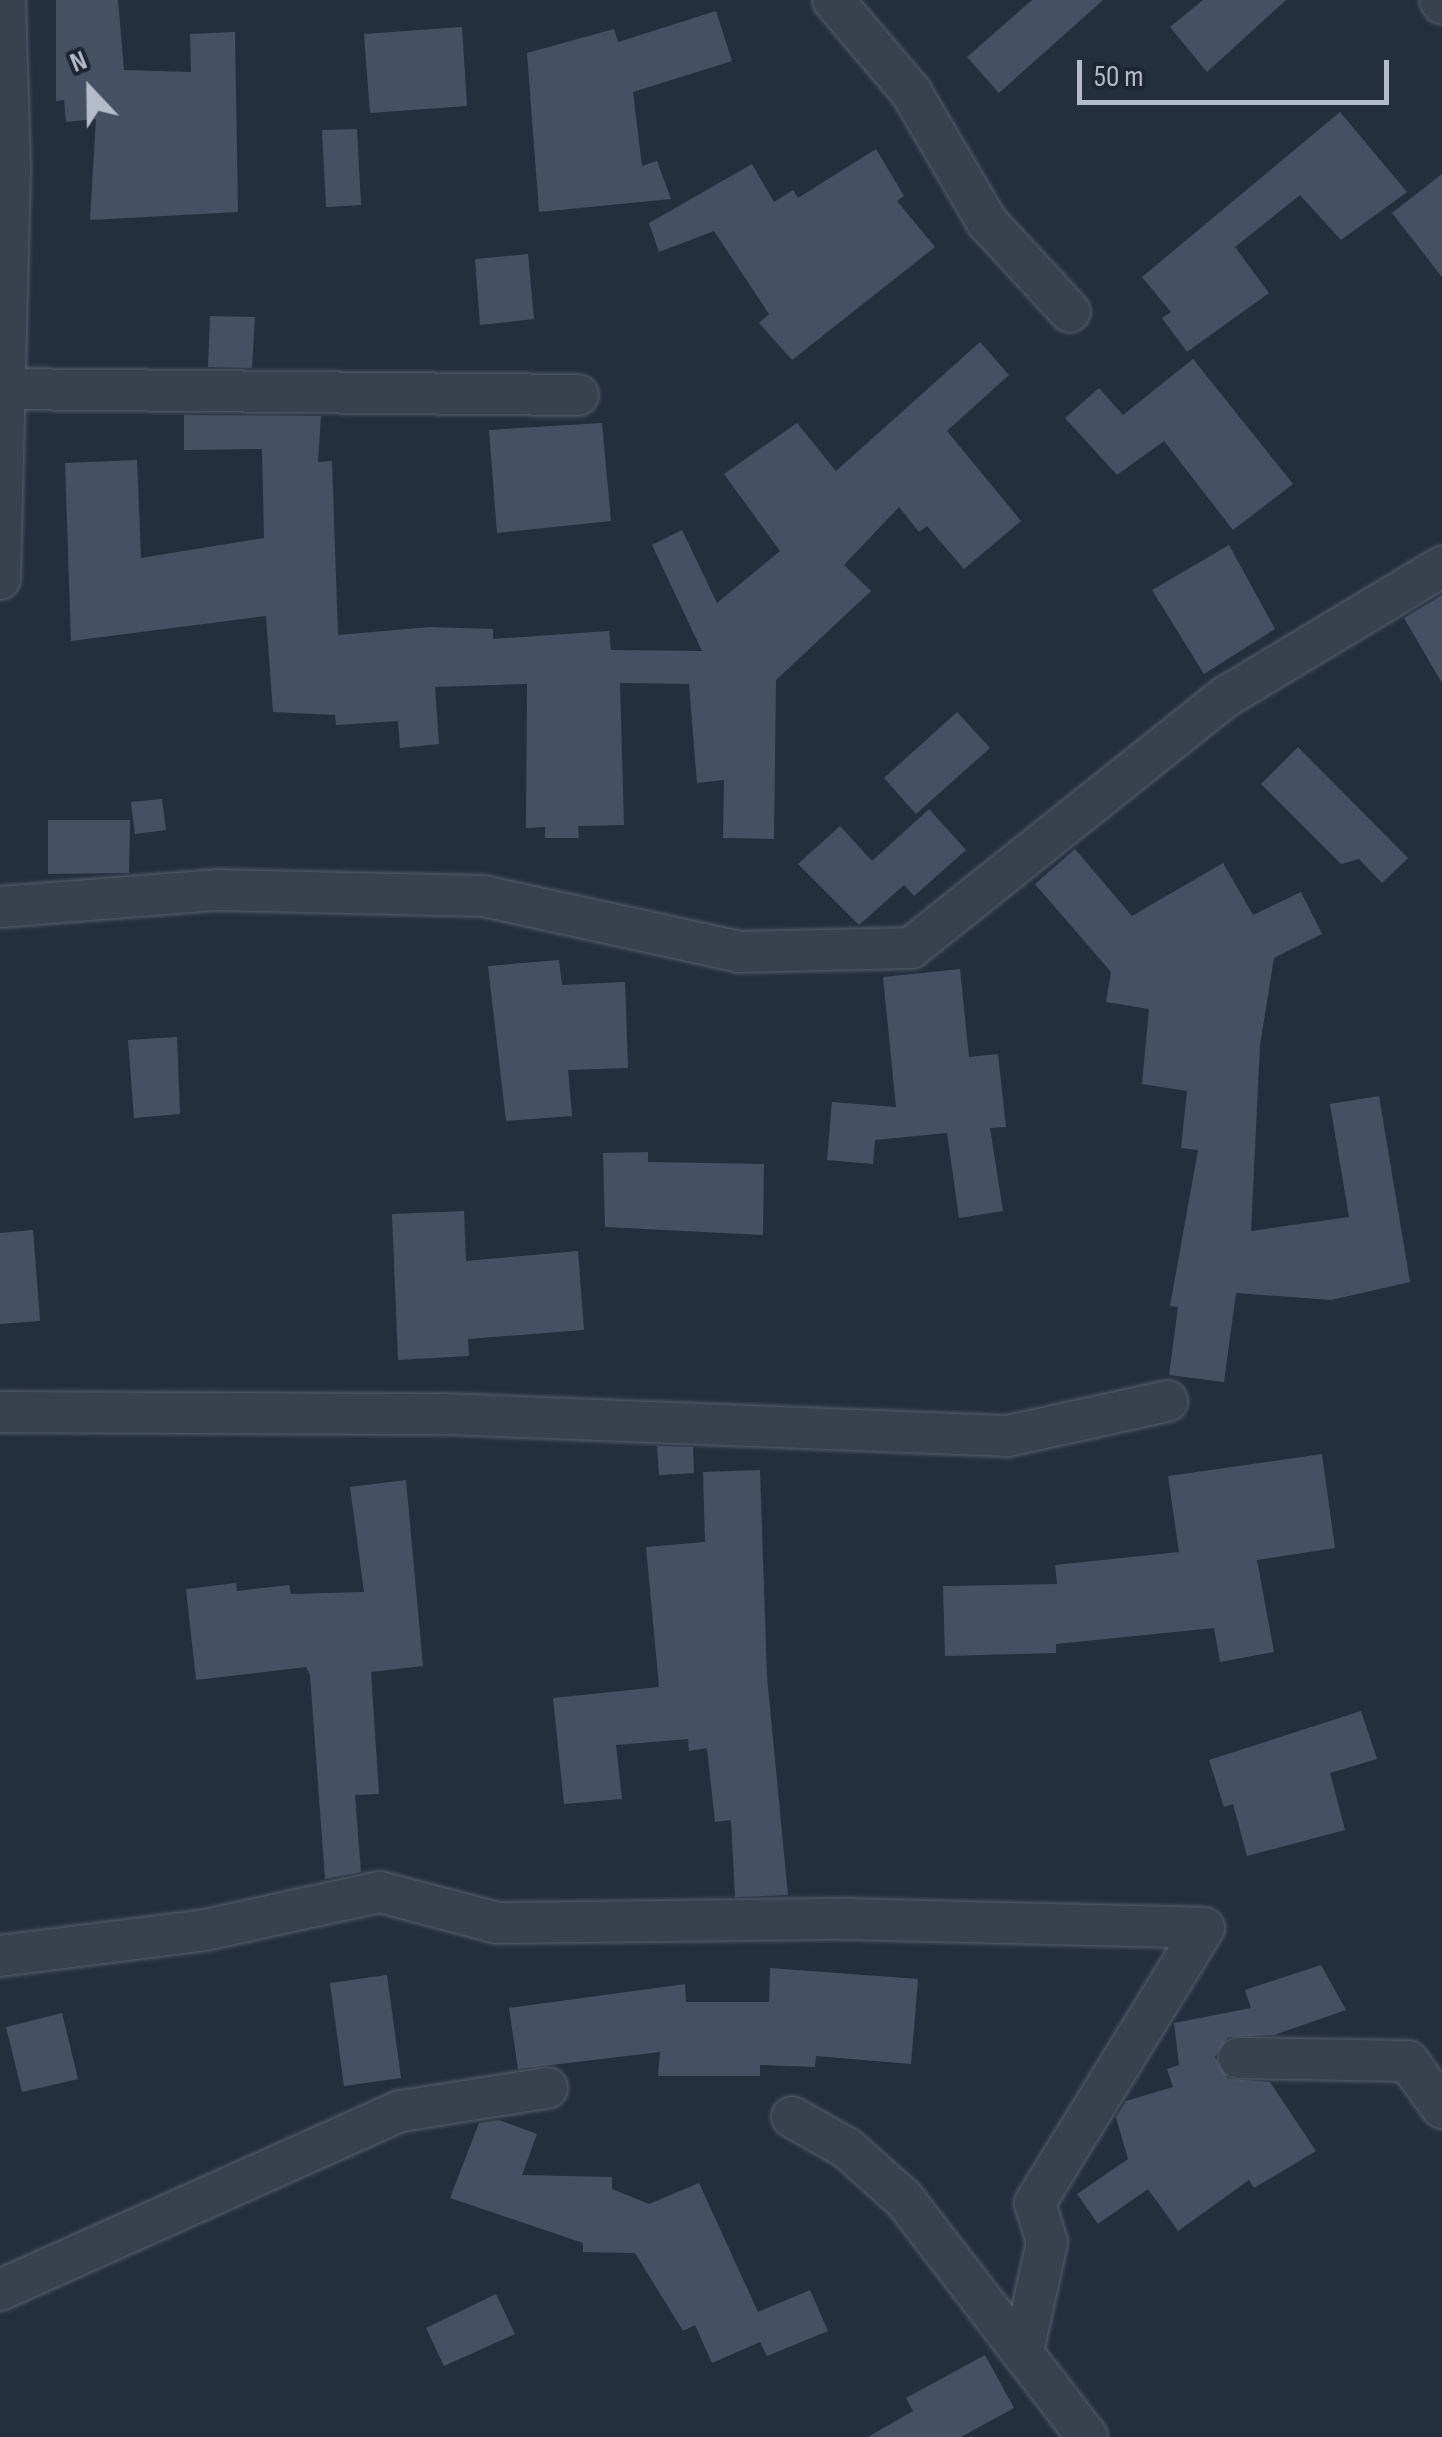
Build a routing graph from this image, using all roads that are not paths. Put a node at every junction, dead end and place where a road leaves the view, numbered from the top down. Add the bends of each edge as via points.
1 (5, 0) edge
2 (832, 0) edge
3 (1070, 312) dead end
4 (4, 390) junction
5 (578, 394) dead end
6 (1442, 567) edge
7 (0, 579) edge
8 (0, 907) edge
9 (1167, 1401) dead end
10 (0, 1412) edge
11 (0, 1956) edge
12 (1239, 2058) dead end
13 (547, 2088) dead end
14 (1442, 2108) edge
15 (792, 2117) dead end
16 (0, 2290) edge
17 (1024, 2352) junction
18 (1087, 2437) edge

1 - 4 street
2 - 3 street via 911,92 987,222
4 - 5 street
4 - 7 street
6 - 8 street via 1226,696 910,948 739,952 483,896 218,890
9 - 10 street via 1008,1436 444,1414
11 - 17 street via 206,1930 380,1892 497,1922 847,1919 1204,1928 1035,2204 1047,2242
12 - 14 street via 1408,2061
13 - 16 street via 401,2111
15 - 17 street via 848,2149 904,2199
17 - 18 street

